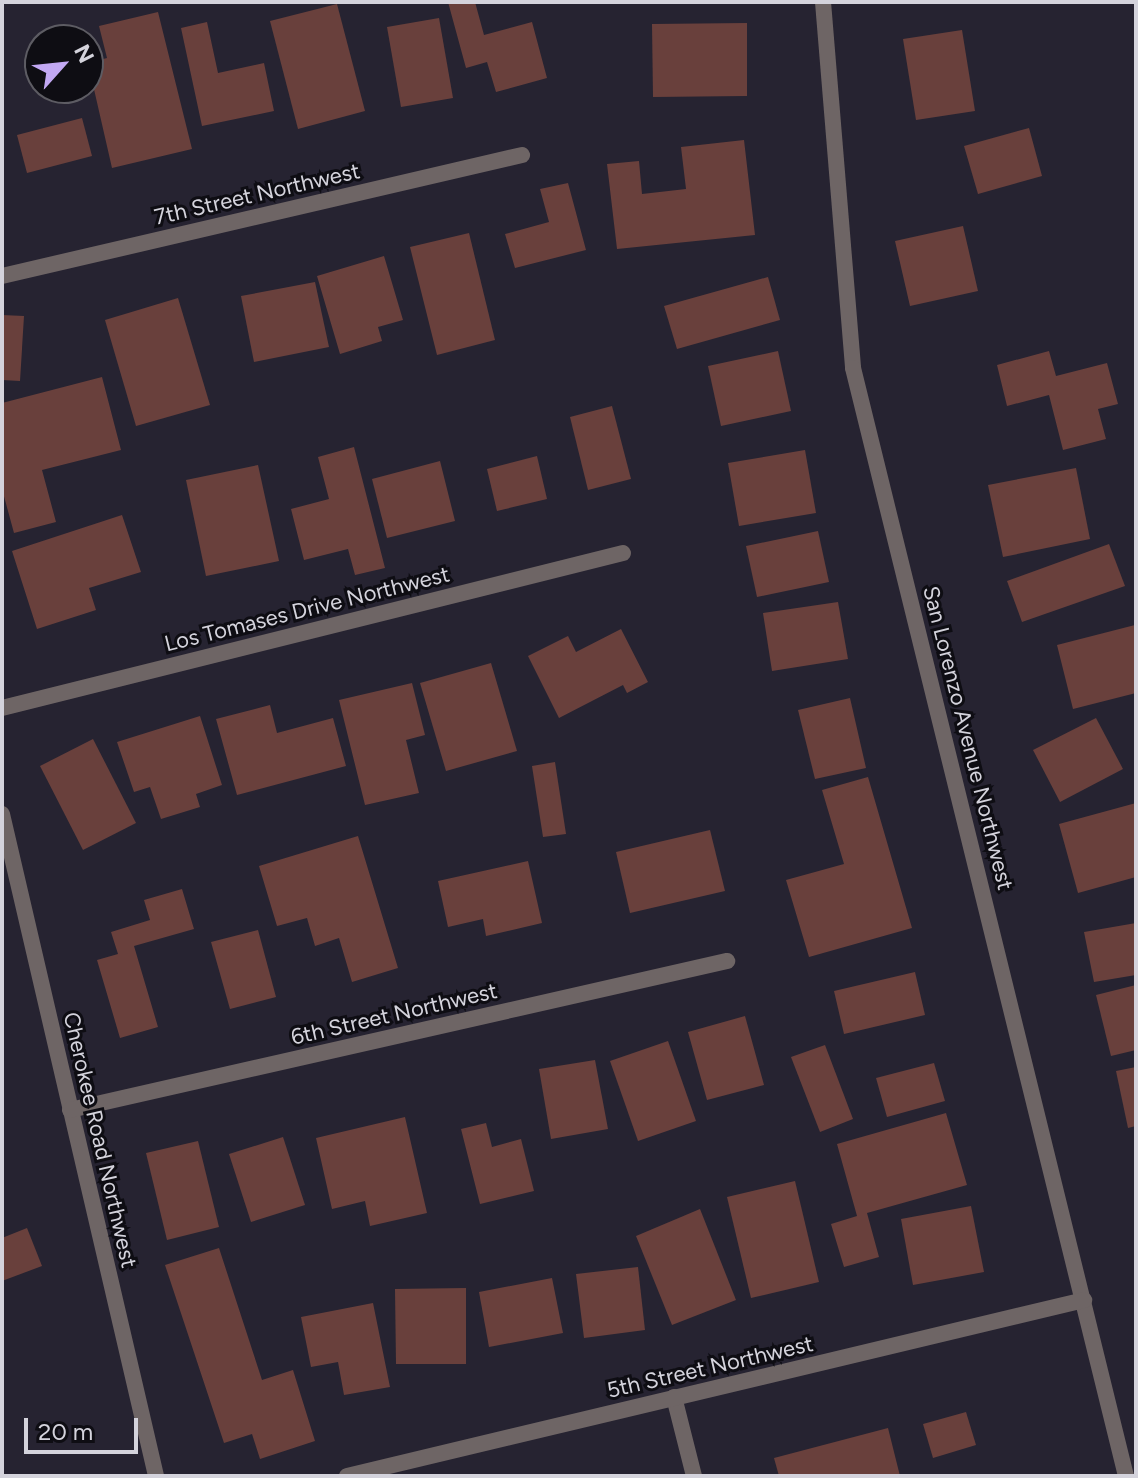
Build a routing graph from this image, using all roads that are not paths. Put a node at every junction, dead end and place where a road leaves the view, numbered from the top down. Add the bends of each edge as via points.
1 (823, 2) edge
2 (522, 155) dead end
3 (2, 276) edge
4 (623, 553) dead end
5 (2, 708) edge
6 (2, 814) edge
7 (727, 961) dead end
8 (70, 1110) junction
9 (1084, 1300) junction
10 (674, 1397) junction
11 (156, 1476) edge
12 (347, 1476) edge
13 (694, 1476) edge
14 (1126, 1476) edge

1 - 9 street, San Lorenzo Avenue Northwest via 853,368
2 - 3 street, 7th Street Northwest
4 - 5 street, Los Tomases Drive Northwest
6 - 8 street, Cherokee Road Northwest
7 - 8 street, 6th Street Northwest
8 - 11 street, Cherokee Road Northwest
9 - 10 street, 5th Street Northwest
9 - 14 street, San Lorenzo Avenue Northwest
10 - 12 street, 5th Street Northwest
10 - 13 street

